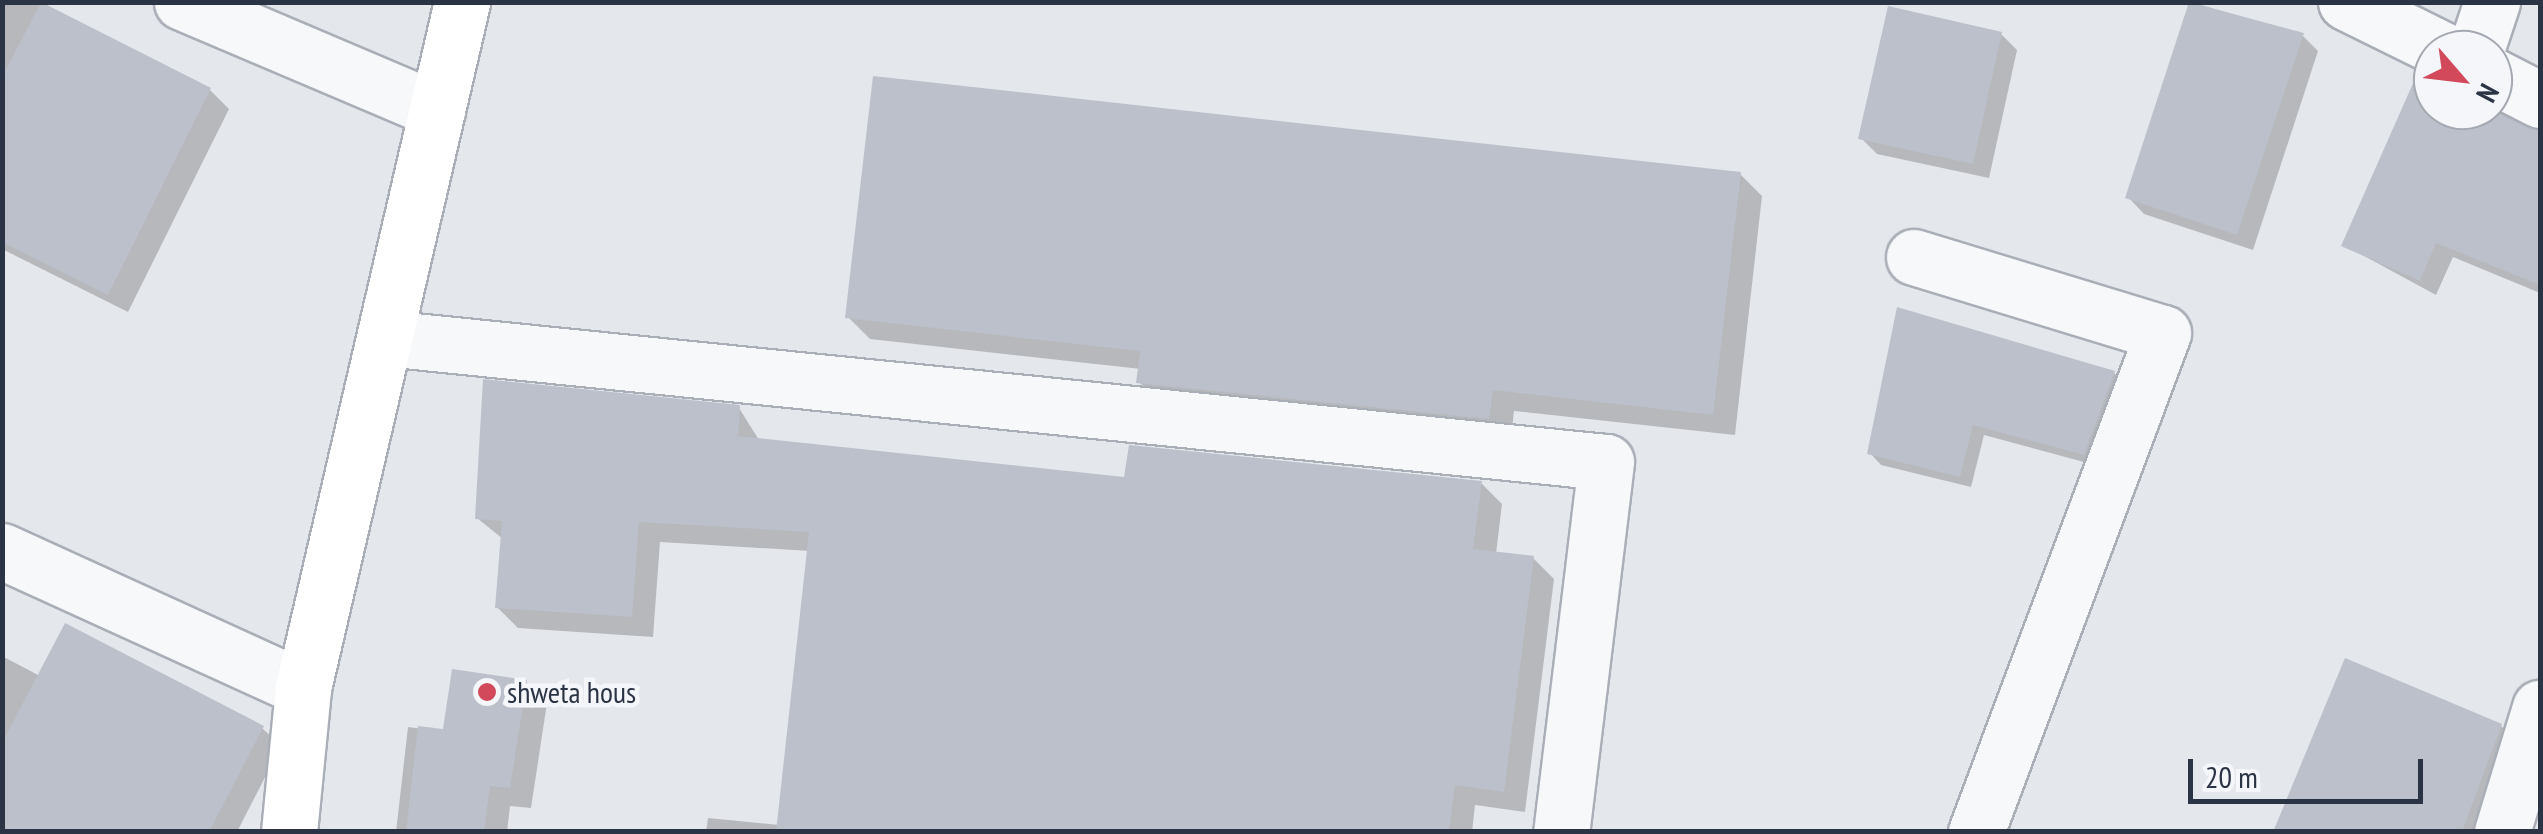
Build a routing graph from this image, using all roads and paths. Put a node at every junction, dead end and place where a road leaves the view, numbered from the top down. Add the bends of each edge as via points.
1 (182, 2) edge
2 (462, 2) edge
3 (2346, 2) edge
4 (2492, 2) edge
5 (2483, 30) edge
6 (2413, 35) edge
7 (2513, 86) edge
8 (2540, 100) edge
9 (437, 110) junction
10 (1914, 257) dead end
11 (384, 338) junction
12 (2, 551) edge
13 (303, 688) junction
14 (2540, 708) edge
15 (289, 832) edge
16 (1561, 832) edge
17 (1976, 832) edge
18 (2502, 832) edge

1 - 9 street
2 - 9 street
3 - 6 street
4 - 5 street
7 - 8 street
9 - 11 street
10 - 17 street via 2163,333
11 - 13 street
11 - 16 street via 1606,462
12 - 13 street
13 - 15 street
14 - 18 street

